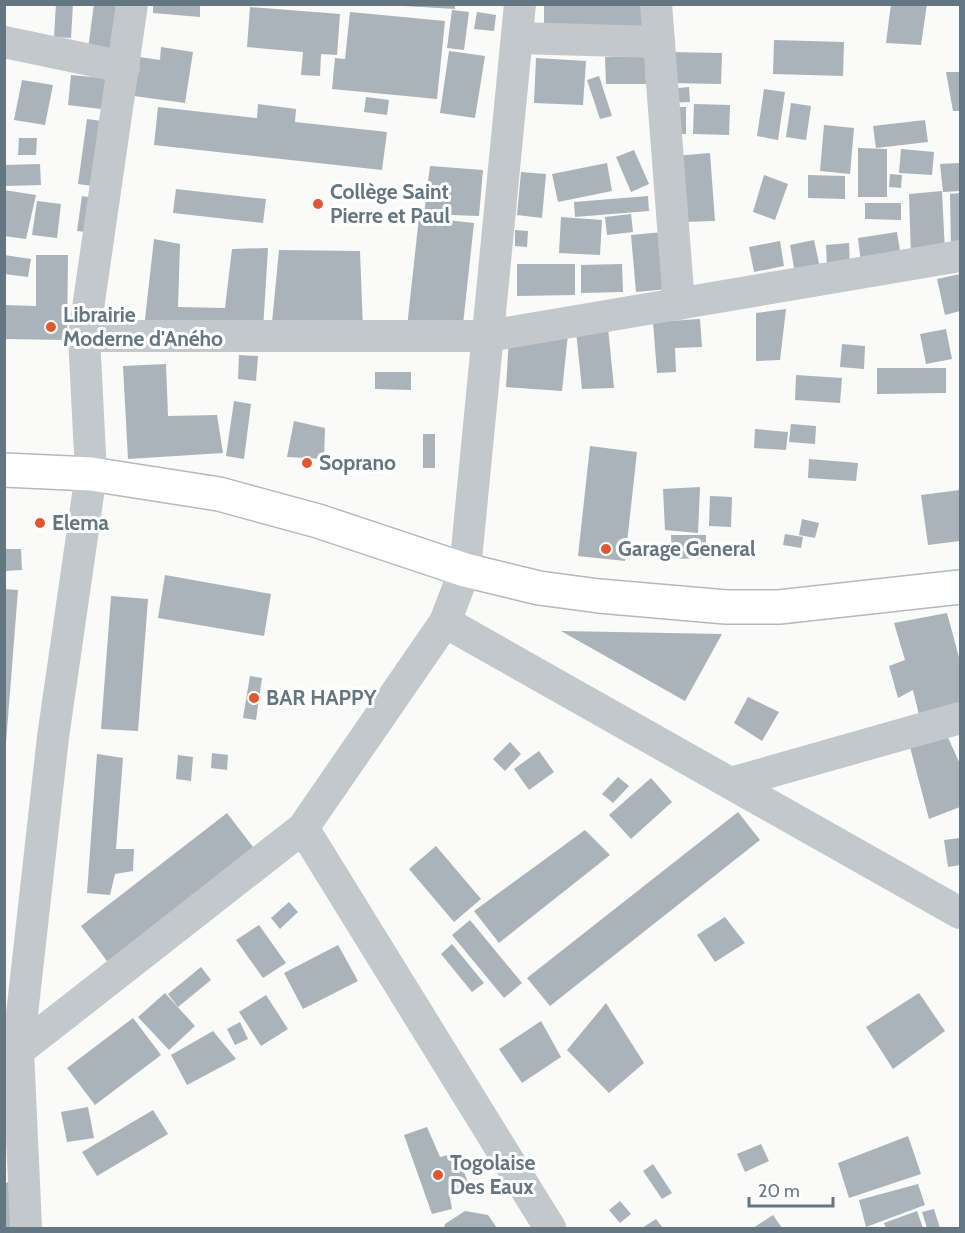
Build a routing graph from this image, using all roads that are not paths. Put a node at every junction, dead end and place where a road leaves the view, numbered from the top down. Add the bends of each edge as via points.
1 (132, 4) edge
2 (520, 4) edge
3 (656, 4) edge
4 (517, 38) junction
5 (4, 42) edge
6 (659, 42) junction
7 (124, 67) junction
8 (960, 256) edge
9 (679, 304) junction
10 (84, 336) junction
11 (488, 336) junction
12 (4, 470) edge
13 (91, 474) junction
14 (465, 570) junction
15 (958, 594) edge
16 (445, 622) junction
17 (960, 718) edge
18 (731, 783) junction
19 (303, 828) junction
20 (960, 913) edge
21 (11, 1056) edge
22 (26, 1228) edge
23 (550, 1228) edge

1 - 7 street
2 - 4 street
3 - 6 street
4 - 6 street
4 - 11 street
5 - 7 street
6 - 9 street
7 - 10 street
8 - 9 street
9 - 11 street
10 - 11 street
10 - 13 street
11 - 14 street
12 - 13 highway
13 - 14 highway via 219,494 318,521
13 - 21 street
14 - 15 highway via 538,588 726,607
14 - 16 street
16 - 18 street
16 - 19 street
17 - 18 street
18 - 20 street
19 - 21 street
19 - 23 street
21 - 22 street

